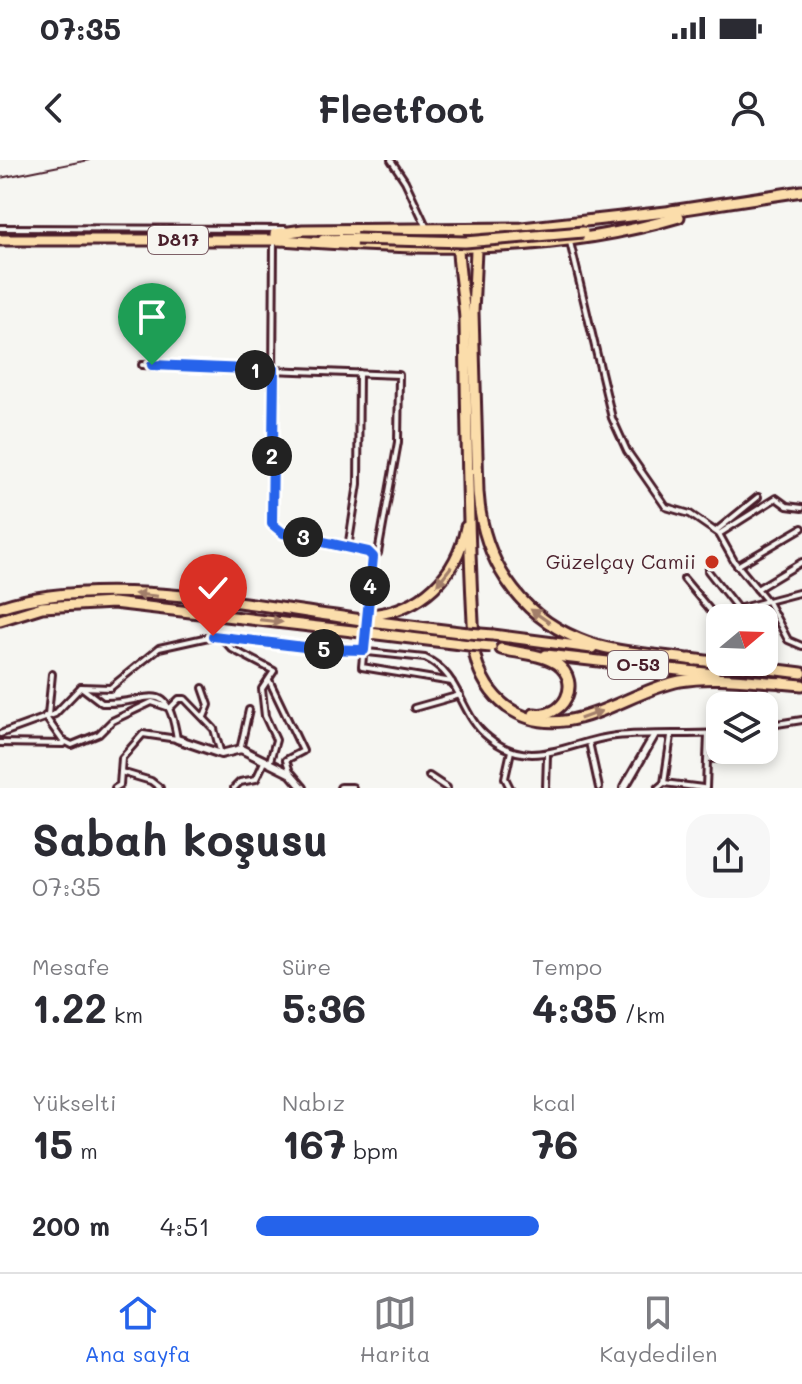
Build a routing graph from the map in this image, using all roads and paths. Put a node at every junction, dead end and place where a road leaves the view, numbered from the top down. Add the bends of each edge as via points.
1 (391, 160) edge
2 (802, 194) edge
3 (677, 214) junction
4 (303, 230) junction
5 (428, 230) junction
6 (477, 230) junction
7 (460, 231) junction
8 (1, 234) edge
9 (277, 238) junction
10 (570, 240) junction
11 (478, 249) junction
12 (457, 250) junction
13 (142, 365) dead end
14 (274, 370) junction
15 (359, 373) junction
16 (477, 418) junction
17 (468, 476) junction
18 (758, 497) dead end
19 (802, 508) edge
20 (802, 528) edge
21 (718, 533) junction
22 (348, 548) junction
23 (372, 554) junction
24 (802, 562) edge
25 (737, 566) junction
26 (708, 571) dead end
27 (684, 579) dead end
28 (757, 589) junction
29 (802, 592) edge
30 (768, 602) junction
31 (734, 604) edge
32 (759, 604) edge
33 (706, 605) edge
34 (0, 607) edge
35 (367, 618) junction
36 (0, 620) edge
37 (220, 636) junction
38 (802, 646) edge
39 (496, 648) junction
40 (364, 650) junction
41 (694, 660) junction
42 (802, 673) edge
43 (52, 674) dead end
44 (269, 680) junction
45 (454, 682) junction
46 (784, 683) junction
47 (802, 685) edge
48 (81, 687) junction
49 (203, 688) dead end
50 (460, 695) junction
51 (170, 708) junction
52 (414, 708) dead end
53 (249, 710) dead end
54 (47, 715) junction
55 (204, 717) junction
56 (802, 720) edge
57 (778, 724) edge
58 (2, 733) edge
59 (706, 733) edge
60 (654, 736) junction
61 (671, 736) junction
62 (177, 739) junction
63 (18, 742) junction
64 (589, 742) junction
65 (0, 743) edge
66 (66, 744) junction
67 (240, 750) junction
68 (511, 751) junction
69 (221, 754) junction
70 (547, 755) junction
71 (266, 763) junction
72 (707, 764) edge
73 (121, 772) junction
74 (291, 774) junction
75 (429, 776) dead end
76 (664, 783) junction
77 (115, 788) edge
78 (160, 788) edge
79 (234, 788) edge
80 (303, 788) edge
81 (341, 788) edge
82 (352, 788) edge
83 (447, 788) edge
84 (510, 788) edge
85 (546, 788) edge
86 (599, 788) edge
87 (624, 788) edge
88 (658, 788) edge
89 (705, 788) edge

1 - 5 street
2 - 3 highway, D817
3 - 6 highway
3 - 9 highway, D817, bridge via 582,230 466,238
3 - 10 highway via 644,228
4 - 5 highway
4 - 8 street
4 - 9 highway
5 - 7 highway
6 - 7 highway
6 - 11 highway
7 - 12 highway
8 - 9 highway, D817
9 - 12 highway
9 - 14 street
10 - 11 highway
10 - 21 street via 608,405 627,451 666,507 690,514
11 - 12 highway
11 - 16 highway via 473,312
12 - 17 highway via 464,287
13 - 14 street
14 - 15 street
14 - 22 street via 272,524 283,533
15 - 22 street via 358,484
15 - 23 street via 396,373 400,379 398,442 378,553
16 - 39 highway via 478,627 483,667 496,689 516,706 541,715 560,708 569,691 563,670 549,660
41 -> 16 highway via 580,640 519,598 494,559 479,513
17 -> 35 highway via 465,535 449,571 414,603
17 -> 46 highway via 475,656 491,692 512,710 538,721 565,722 683,680
18 - 21 street
19 - 21 street via 776,498
20 - 25 street
21 - 25 street
22 - 23 street
23 - 40 street
24 - 28 street
25 - 28 street
26 - 31 street
27 - 33 street
28 - 30 street
29 - 30 street
30 - 32 street
30 - 38 street via 788,640
35 -> 34 highway, O-53 via 118,592 72,592
35 - 41 highway, O-53, bridge
36 -> 39 highway, O-53, bridge via 42,607 113,603
37 - 40 street
37 - 44 street via 232,649 271,667 274,676
37 - 48 street via 159,648 110,688
39 - 46 highway, O-53
40 - 45 street via 425,658
40 - 45 street via 362,667
41 - 42 highway, O-53
43 - 54 street
44 - 71 street via 262,699 277,744
44 - 74 street via 303,751 286,760
45 - 50 street
46 - 47 highway, O-53
48 - 51 street via 102,703 160,697
48 - 54 street via 60,710
49 - 55 street via 209,705
50 - 52 street
50 - 68 street via 486,736
51 - 55 street via 185,699
51 - 62 street
51 - 66 street via 152,702 112,721 99,734
53 - 67 street
54 - 58 street
54 - 66 street
55 - 69 street via 214,729
56 - 57 street
58 - 63 street
59 - 61 street
60 - 61 street
60 - 64 street
60 - 87 street
61 - 76 street
62 - 69 street
62 - 73 street via 143,734 122,758
63 - 65 street
63 - 66 street
64 - 70 street
64 - 86 street
67 - 69 street
67 - 71 street
68 - 70 street
68 - 84 street via 505,778
70 - 85 street
71 - 74 street
71 - 79 street via 256,779
72 - 89 street
73 - 77 street
73 - 78 street
74 - 80 street
75 - 83 street
76 - 88 street
76 - 89 street
81 - 82 street

